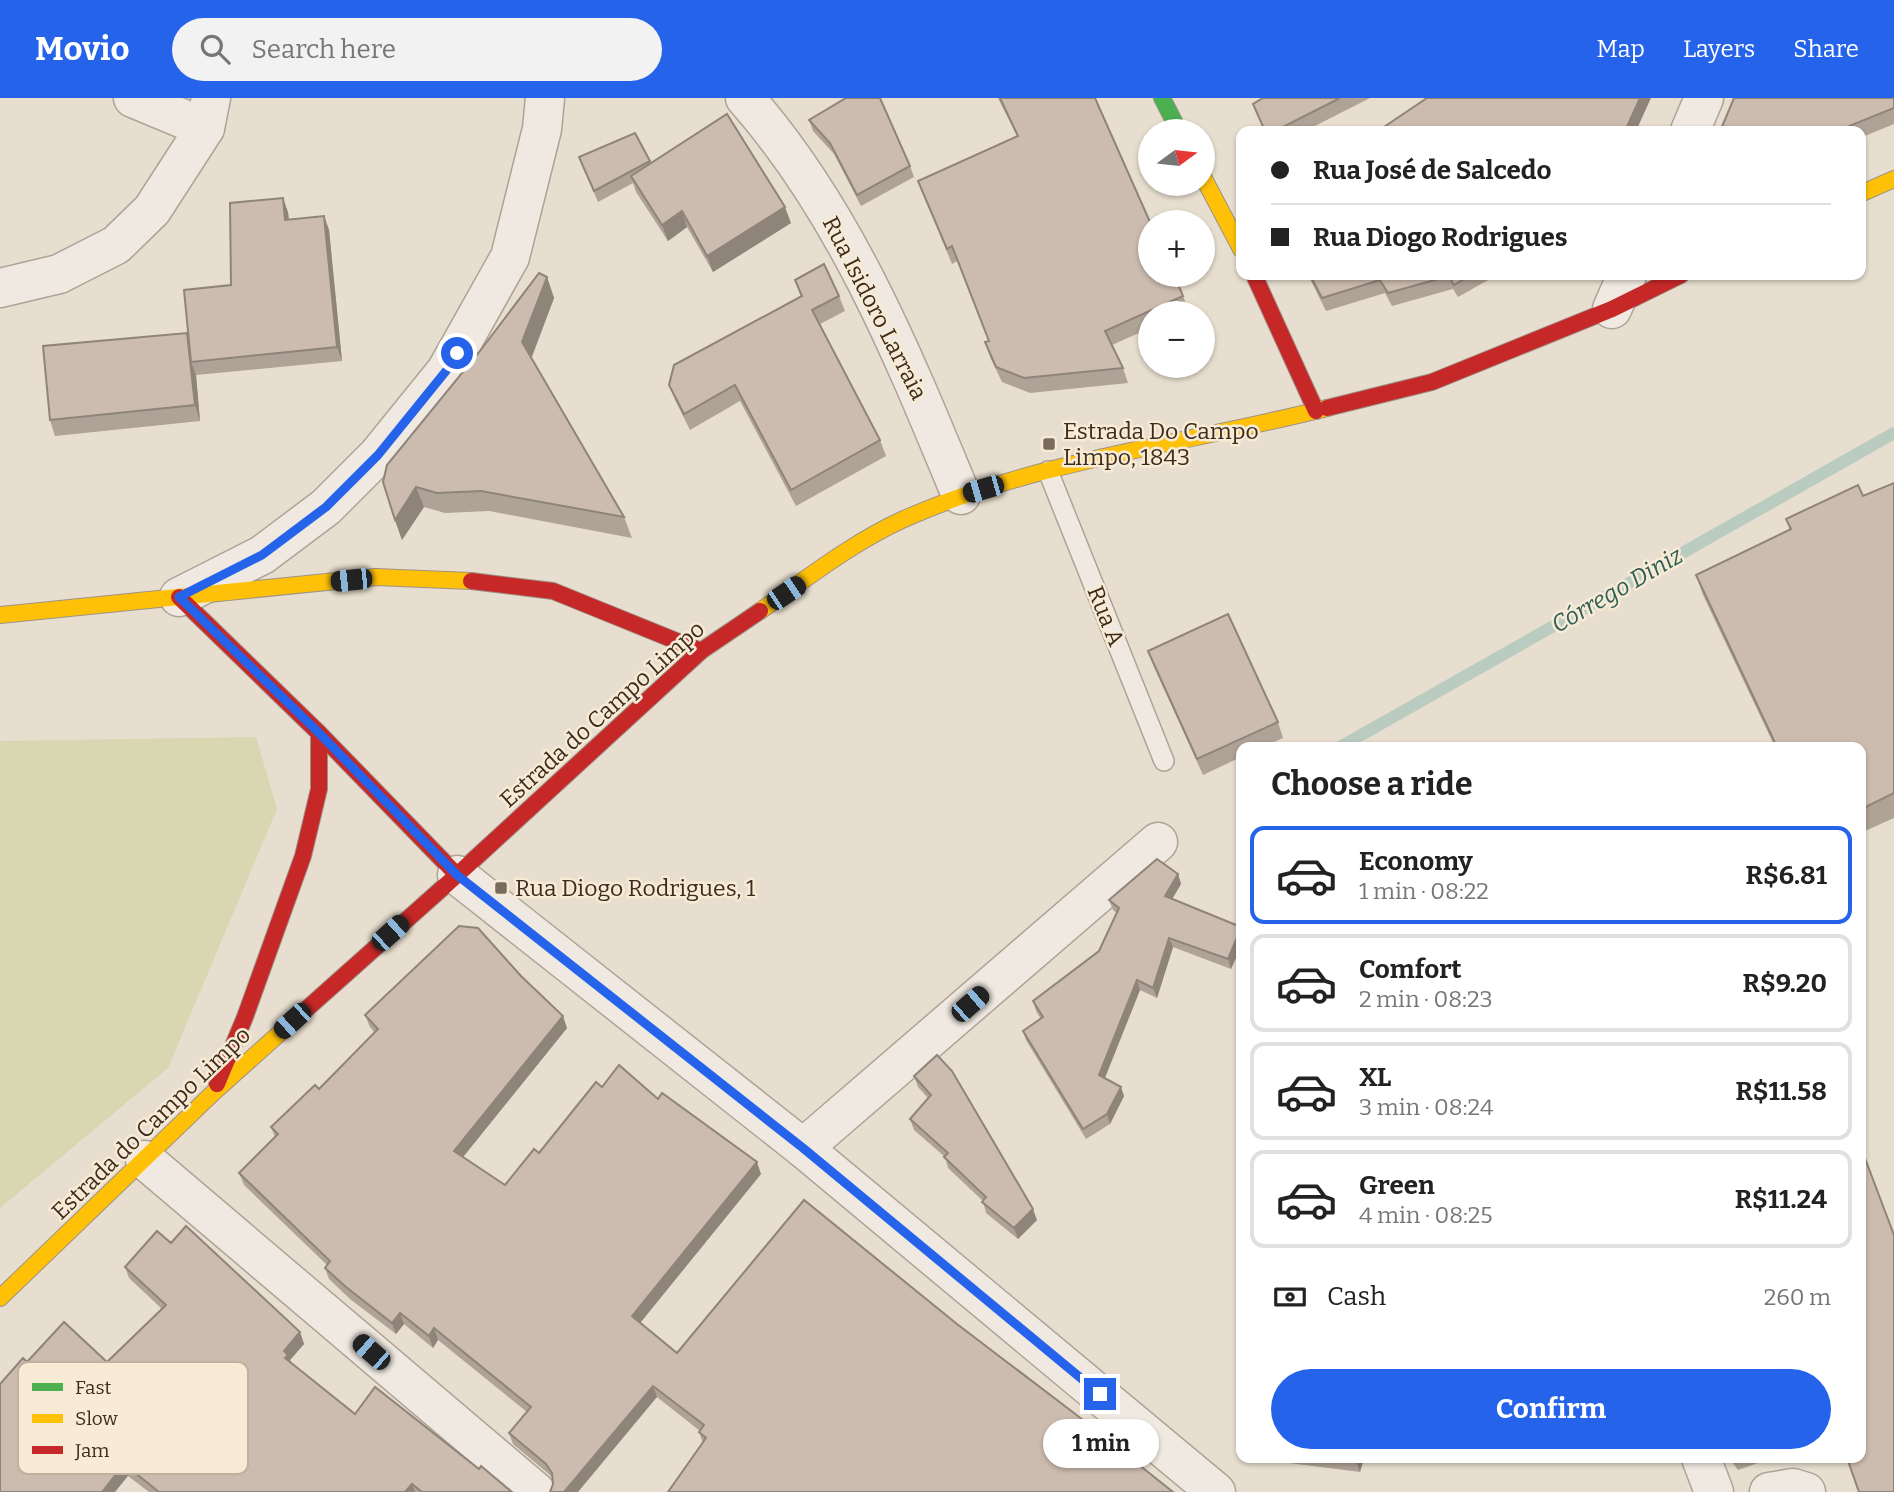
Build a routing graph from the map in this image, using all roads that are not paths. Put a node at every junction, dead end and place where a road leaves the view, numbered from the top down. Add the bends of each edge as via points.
1 (133, 98) edge
2 (545, 98) edge
3 (745, 98) edge
4 (1704, 98) edge
5 (208, 113) edge
6 (1692, 126) edge
7 (1894, 180) edge
8 (1866, 192) edge
9 (1213, 196) edge
10 (1236, 239) edge
11 (1256, 280) edge
12 (1663, 280) edge
13 (0, 288) edge
14 (1620, 292) edge
15 (1316, 411) junction
16 (1048, 471) junction
17 (961, 495) junction
18 (179, 597) junction
19 (0, 615) edge
20 (701, 651) junction
21 (319, 733) junction
22 (1164, 761) dead end
23 (1158, 842) dead end
24 (457, 875) junction
25 (214, 1092) junction
26 (803, 1148) junction
27 (145, 1160) junction
28 (0, 1298) edge
29 (1703, 1463) edge
30 (536, 1492) edge
31 (1216, 1492) edge
32 (1714, 1492) edge
33 (1769, 1492) edge
34 (1807, 1492) edge

1 - 5 street
2 - 18 street via 542,129 510,257 446,371 378,455 326,507 262,555
3 - 17 street, Rua Isidoro Larraia via 776,133 845,240 918,390
4 - 6 street
5 - 13 street via 152,210 116,244 59,274
7 - 8 main road
9 - 10 main road
11 - 15 main road
12 - 14 main road, Estrada do Campo Limpo
14 - 15 main road, Estrada do Campo Limpo via 1432,382
15 - 16 main road, Estrada do Campo Limpo
16 - 17 main road, Estrada do Campo Limpo
16 - 22 lane, Rua A
17 - 20 main road, Estrada do Campo Limpo via 901,520 854,547
18 - 19 main road
18 - 20 main road via 376,577 488,582 553,591
18 - 21 main road
20 - 24 main road, Estrada do Campo Limpo
21 - 24 main road
21 - 25 main road via 319,789 303,856
23 - 26 street
24 - 25 main road, Estrada do Campo Limpo
24 - 26 street
25 - 27 main road, Estrada do Campo Limpo
26 - 31 street
27 - 28 main road, Estrada do Campo Limpo
27 - 30 street
29 - 32 street
33 - 34 street via 1793,1488

